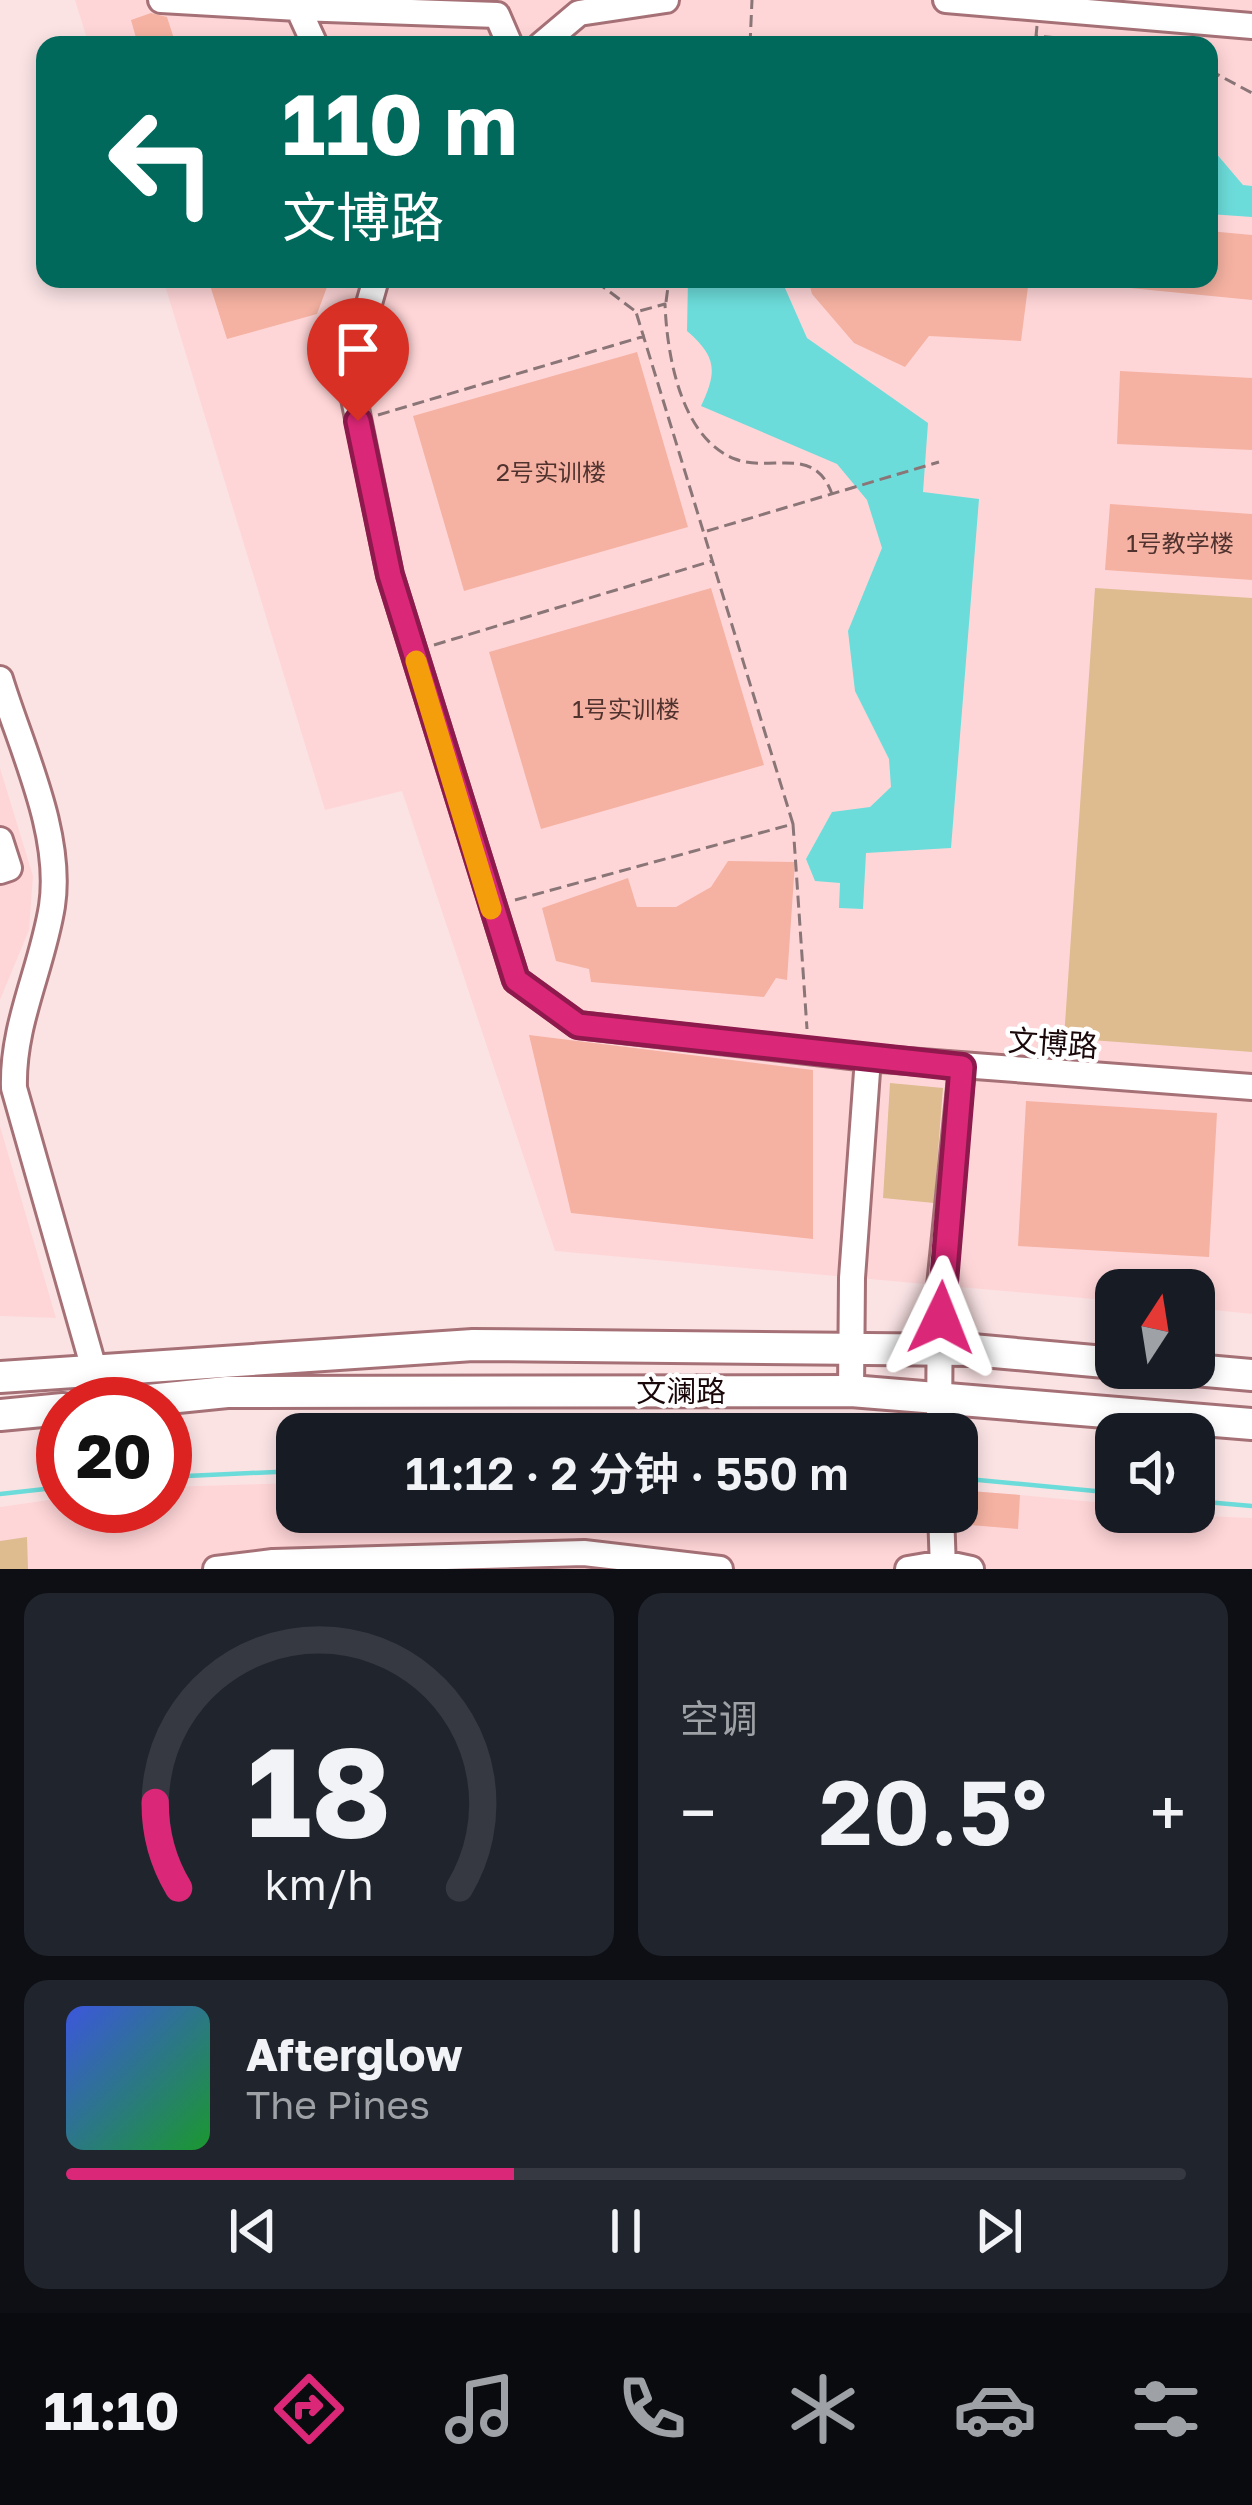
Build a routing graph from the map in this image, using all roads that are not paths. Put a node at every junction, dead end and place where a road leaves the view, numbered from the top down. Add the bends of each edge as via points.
1 (160, 0) edge
2 (666, 0) edge
3 (946, 0) edge
4 (259, 2) edge
5 (993, 2) edge
6 (580, 6) edge
7 (298, 8) junction
8 (497, 8) edge
9 (1166, 9) edge
10 (1252, 26) edge
11 (311, 36) edge
12 (550, 36) edge
13 (373, 288) edge
14 (0, 679) edge
15 (0, 840) edge
16 (0, 871) edge
17 (868, 1058) junction
18 (962, 1067) junction
19 (1252, 1087) edge
20 (942, 1351) junction
21 (851, 1353) junction
22 (1095, 1362) edge
23 (94, 1369) junction
24 (1215, 1372) edge
25 (1252, 1375) edge
26 (0, 1377) edge
27 (851, 1391) junction
28 (192, 1396) edge
29 (941, 1401) junction
30 (36, 1412) edge
31 (940, 1413) edge
32 (0, 1415) edge
33 (1252, 1424) edge
34 (942, 1533) edge
35 (943, 1566) edge
36 (216, 1569) edge
37 (720, 1569) edge
38 (908, 1569) edge
39 (971, 1569) edge

1 - 4 street
2 - 6 street
3 - 5 street
4 - 7 street
5 - 9 street
6 - 12 street
7 - 8 street
7 - 11 street
9 - 10 street
13 - 17 street, 文博路 via 349,374 358,421 390,575 516,980 578,1025
14 - 23 street via 54,860 52,904 13,1054 14,1088
15 - 16 street via 9,868
17 - 18 street, 文博路
17 - 21 street
18 - 19 street, 文博路
18 - 20 street via 940,1286
20 - 21 main road, 文澜路
20 - 22 main road, 文澜路
20 - 29 street
21 - 23 main road, 文澜路 via 473,1345
21 - 27 street
23 - 26 main road, 文澜路
24 - 25 main road
27 - 28 main road, 文澜路
27 - 29 main road, 文澜路
29 - 31 street
29 - 33 main road, 文澜路
30 - 32 main road
34 - 35 street
35 - 38 street
35 - 39 street
36 - 37 street via 584,1553

